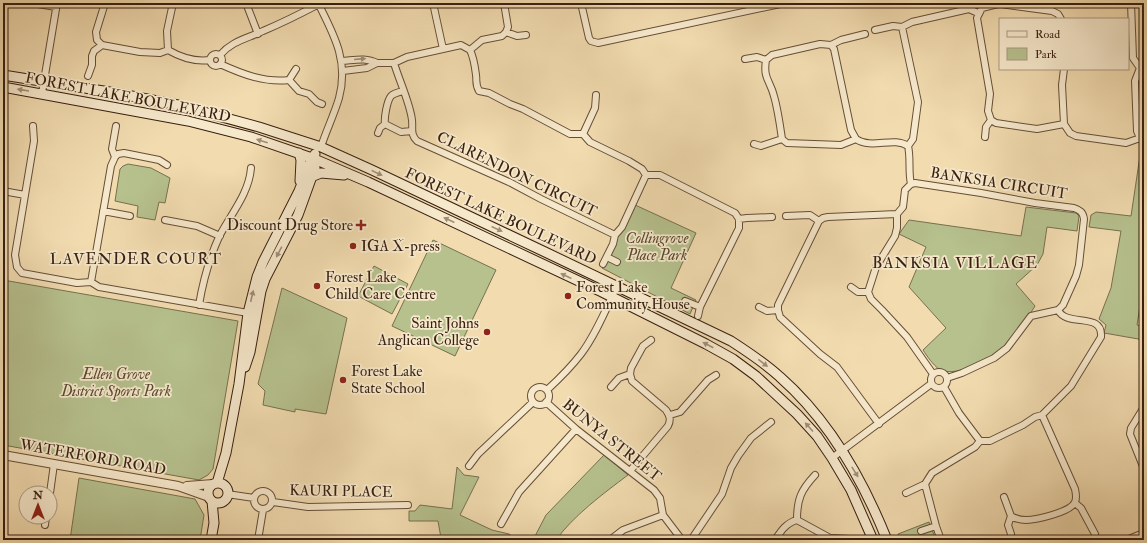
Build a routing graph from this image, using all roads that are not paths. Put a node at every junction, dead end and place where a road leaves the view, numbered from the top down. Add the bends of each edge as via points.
1 (32, 3) edge
2 (105, 3) edge
3 (173, 3) edge
4 (246, 3) edge
5 (318, 3) edge
6 (433, 3) edge
7 (504, 3) edge
8 (581, 3) edge
9 (784, 3) edge
10 (1131, 3) edge
11 (57, 5) edge
12 (978, 13) junction
13 (1060, 18) edge
14 (902, 27) junction
15 (875, 30) dead end
16 (506, 32) junction
17 (258, 34) junction
18 (865, 34) dead end
19 (526, 35) dead end
20 (102, 45) junction
21 (831, 45) junction
22 (443, 49) junction
23 (168, 50) junction
24 (470, 50) junction
25 (220, 55) junction
26 (745, 59) dead end
27 (210, 60) junction
28 (766, 60) junction
29 (342, 61) junction
30 (378, 63) junction
31 (394, 63) junction
32 (220, 64) junction
33 (296, 69) dead end
34 (1142, 69) edge
35 (1064, 70) edge
36 (343, 71) junction
37 (3, 75) edge
38 (88, 76) dead end
39 (289, 80) junction
40 (44, 82) junction
41 (3, 87) edge
42 (403, 91) junction
43 (42, 93) junction
44 (596, 95) dead end
45 (322, 104) dead end
46 (991, 120) junction
47 (385, 124) junction
48 (1064, 124) junction
49 (33, 126) dead end
50 (116, 126) dead end
51 (412, 132) junction
52 (378, 133) dead end
53 (583, 134) junction
54 (985, 137) dead end
55 (782, 139) junction
56 (856, 139) junction
57 (1142, 140) edge
58 (754, 144) dead end
59 (908, 146) junction
60 (321, 147) junction
61 (299, 153) junction
62 (114, 157) junction
63 (315, 159) junction
64 (167, 165) dead end
65 (251, 168) dead end
66 (646, 175) junction
67 (356, 176) junction
68 (311, 177) junction
69 (911, 184) junction
70 (3, 191) edge
71 (299, 191) junction
72 (25, 195) junction
73 (103, 211) junction
74 (897, 214) junction
75 (130, 216) dead end
76 (786, 216) dead end
77 (772, 217) dead end
78 (739, 219) junction
79 (165, 220) dead end
80 (819, 221) junction
81 (615, 235) junction
82 (220, 236) junction
83 (607, 257) junction
84 (617, 262) dead end
85 (603, 264) dead end
86 (92, 282) junction
87 (617, 286) junction
88 (851, 288) dead end
89 (868, 292) junction
90 (612, 297) junction
91 (686, 302) dead end
92 (199, 305) junction
93 (700, 307) junction
94 (759, 308) dead end
95 (778, 310) junction
96 (1058, 310) junction
97 (252, 314) junction
98 (698, 316) dead end
99 (651, 340) dead end
100 (630, 374) junction
101 (934, 374) junction
102 (716, 375) dead end
103 (948, 378) junction
104 (931, 384) junction
105 (611, 387) dead end
106 (944, 387) junction
107 (546, 390) junction
108 (533, 402) junction
109 (546, 402) junction
110 (1144, 407) edge
111 (670, 415) junction
112 (1042, 415) junction
113 (771, 422) dead end
114 (879, 424) junction
115 (576, 429) junction
116 (980, 441) junction
117 (842, 451) junction
118 (226, 453) junction
119 (3, 455) edge
120 (832, 458) junction
121 (54, 464) junction
122 (469, 466) dead end
123 (1144, 469) edge
124 (630, 471) junction
125 (815, 475) dead end
126 (215, 484) junction
127 (925, 484) junction
128 (51, 485) edge
129 (178, 486) junction
130 (906, 493) dead end
131 (226, 494) junction
132 (1004, 497) dead end
133 (254, 498) junction
134 (210, 499) junction
135 (273, 502) junction
136 (1075, 503) junction
137 (408, 505) dead end
138 (263, 510) junction
139 (663, 515) junction
140 (1011, 516) junction
141 (797, 520) junction
142 (214, 523) junction
143 (501, 524) dead end
144 (936, 526) junction
145 (921, 531) dead end
146 (1011, 534) dead end
147 (1095, 534) dead end
148 (1144, 534) edge
149 (850, 539) dead end
150 (1144, 539) edge
151 (210, 540) edge
152 (258, 540) edge
153 (610, 540) edge
154 (683, 540) edge
155 (691, 540) edge
156 (775, 540) edge
157 (873, 540) edge
158 (887, 540) edge
159 (941, 540) edge
160 (1128, 540) edge
161 (1140, 540) edge

1 - 11 street
2 - 20 street via 96,32
3 - 23 street via 167,31
4 - 17 street
5 - 17 street
5 - 29 street via 336,40
6 - 22 street
7 - 16 street via 508,27
8 - 9 street via 588,35 591,41 598,43
10 - 34 street via 1133,58
11 - 40 street
12 - 13 street via 982,8 1000,4 1052,11
12 - 14 street via 969,9 912,22
12 - 46 street via 977,22 990,94 988,111
14 - 15 street
14 - 59 street via 918,95 914,140
16 - 19 street via 518,36
16 - 24 street via 502,36 482,40
17 - 25 street via 233,43
18 - 21 street
20 - 23 street via 140,52 160,53
20 - 38 street via 94,51
21 - 28 street via 820,44 772,55
21 - 56 street via 834,49 851,130
22 - 24 street via 461,45
22 - 31 street via 406,57
23 - 27 street via 176,55 201,61
24 - 53 street via 479,91 524,109 570,134
25 - 27 street via 213,55
25 - 32 street
26 - 28 street via 757,57
27 - 32 street via 215,66
28 - 55 street via 764,69 774,94
29 -> 30 street via 370,59
29 - 36 street
30 - 31 street
30 - 36 street via 367,68
31 - 42 street
32 - 39 street via 265,80
33 - 39 street
34 - 57 street via 1135,81 1137,131
35 - 48 street
36 - 60 street via 339,98
37 - 40 main road, FOREST LAKE BOULEVARD
39 - 45 street via 299,91 309,94
40 - 43 street
40 - 60 main road, FOREST LAKE BOULEVARD via 196,109
43 -> 41 main road, FOREST LAKE BOULEVARD
42 - 47 street via 395,93 390,98
42 - 51 street via 412,120
61 -> 43 main road, FOREST LAKE BOULEVARD via 244,135 188,121
44 - 53 street via 595,108
46 - 48 street via 1037,129
46 - 54 street via 986,127
47 - 51 street via 401,132
47 - 52 street
48 - 57 street via 1070,133 1076,136 1126,143
49 - 72 street via 34,141
50 - 62 street via 112,149
51 - 81 street, CLARENDON CIRCUIT via 417,141 509,182
53 - 66 street via 590,142 629,161 642,169
55 - 56 street via 793,144 841,145
55 - 58 street via 761,146
56 - 59 street via 866,144 898,142
59 - 69 street
60 - 63 main road
60 -> 87 main road, FOREST LAKE BOULEVARD
61 - 63 main road, FOREST LAKE BOULEVARD
61 - 71 main road
62 - 64 street via 124,153 159,160
62 - 73 street
63 - 67 main road, FOREST LAKE BOULEVARD
63 - 68 main road
63 - 71 main road
65 - 82 street via 249,182
66 - 78 street via 660,175 735,213
66 - 81 street via 622,228
67 - 68 main road via 321,173
90 -> 67 main road, FOREST LAKE BOULEVARD
68 -> 97 main road via 298,215 265,279
69 - 74 street, BANKSIA CIRCUIT via 905,190 903,207
69 - 96 street, BANKSIA CIRCUIT via 1079,210 1084,219 1079,264 1064,305
70 - 72 street
97 -> 71 main road via 252,295 260,270
72 - 86 street via 15,255 19,270 40,277 77,283
73 - 75 street
73 - 86 street
74 - 80 street via 828,217
74 - 89 street, BANKSIA CIRCUIT via 895,236 876,267
76 - 80 street via 810,215
77 - 78 street
78 - 93 street via 739,228
79 - 82 street via 197,226
80 - 95 street via 778,305
81 - 83 street
82 - 92 street via 207,267
83 - 84 street
83 - 85 street
86 - 92 street via 99,287
87 - 90 street
87 -> 117 main road, FOREST LAKE BOULEVARD via 731,341 758,359 796,392
88 - 89 street via 858,292
89 - 101 street via 871,299 907,337
90 - 107 street via 582,353
120 -> 90 main road, FOREST LAKE BOULEVARD via 797,414 756,376 733,359
91 - 93 street
92 - 97 street
93 - 98 street
94 - 95 street via 767,311
95 - 114 street via 780,317 837,367
96 - 103 street via 1032,316 1007,348 994,358
96 - 112 street via 1065,318 1094,322 1101,331 1101,337 1071,386
97 - 118 main road
99 - 100 street via 643,346
100 - 105 street via 619,378
100 - 111 street via 632,380
101 - 103 street via 942,372
101 - 104 street
102 - 111 street via 708,380 680,412
103 - 106 street
104 - 106 street via 939,389
104 - 114 street
106 - 116 street via 958,413
107 - 108 street via 541,387 534,389 531,394
107 - 109 street via 549,396
108 - 109 street via 540,405
108 - 122 street via 478,454
109 - 115 street, BUNYA STREET
110 - 123 street via 1130,434
111 - 124 street via 668,426
112 - 116 street via 990,440
112 - 136 street via 1075,490
113 - 155 street via 751,438 738,456 722,494
114 - 117 street
115 - 124 street, BUNYA STREET
115 - 143 street via 519,492
116 - 127 street via 975,447 932,473
117 - 120 street
117 -> 158 main road, FOREST LAKE BOULEVARD via 860,479
118 - 126 main road
118 - 131 main road
119 - 121 street, WATERFORD ROAD
120 - 157 main road, FOREST LAKE BOULEVARD via 851,490
121 - 128 street
121 - 129 street, WATERFORD ROAD
124 - 139 street, BUNYA STREET via 654,490 660,498
125 - 141 street via 802,490 798,500
126 - 129 street, WATERFORD ROAD
126 - 131 main road via 221,483
126 - 134 main road via 208,491
127 - 130 street
127 - 144 street
129 - 134 street, WATERFORD ROAD
131 - 133 street
131 - 134 main road via 219,502
131 - 142 main road
132 - 140 street
133 - 135 street via 257,493 263,491 269,493
133 - 138 street via 256,507
134 - 142 main road
135 - 137 street, KAURI PLACE via 308,507
135 - 138 street via 270,508
136 - 140 street via 1070,509 1059,513 1027,520 1017,520
136 - 147 street via 1082,508
138 - 152 street
139 - 153 street via 623,530
139 - 154 street, BUNYA STREET
140 - 146 street via 1008,525
141 - 149 street via 830,538
141 - 156 street via 783,527
142 - 151 main road
144 - 145 street
144 - 159 street
148 - 160 street
150 - 161 street
154 - 155 street, BUNYA STREET

